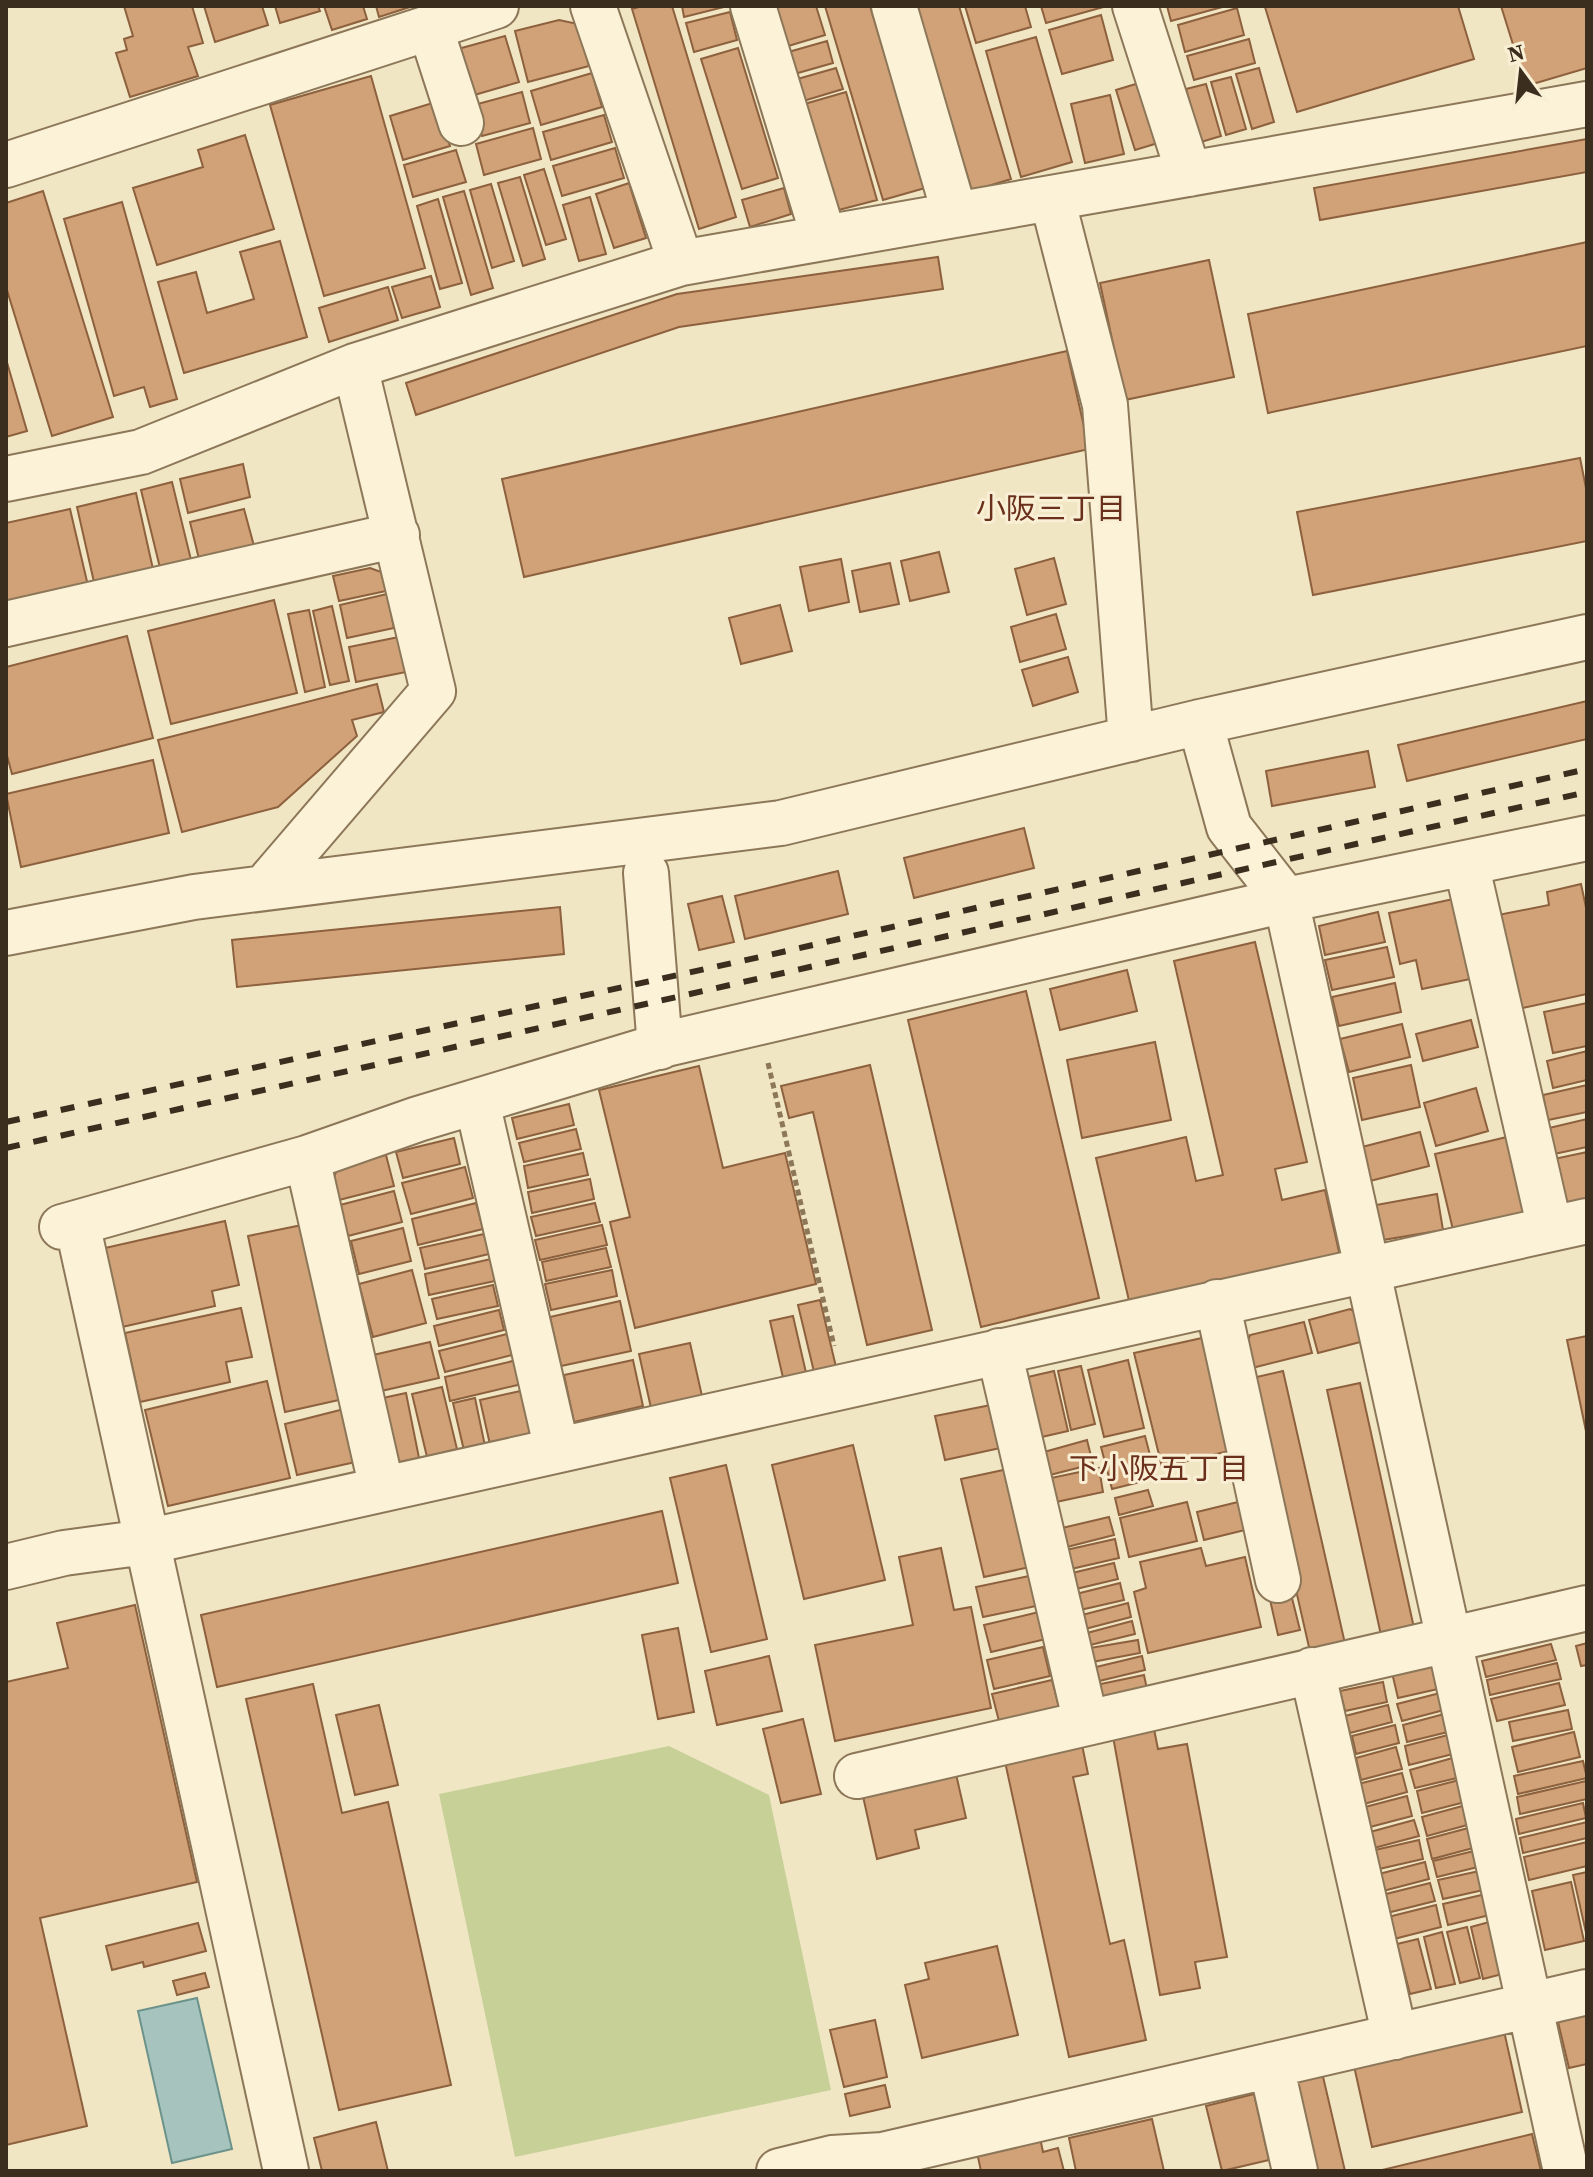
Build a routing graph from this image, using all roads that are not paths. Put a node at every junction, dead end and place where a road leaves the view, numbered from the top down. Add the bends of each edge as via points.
1 (496, 6) edge
2 (593, 6) edge
3 (753, 6) edge
4 (894, 6) edge
5 (1135, 6) edge
6 (430, 27) junction
7 (1587, 104) edge
8 (461, 123) dead end
9 (6, 165) edge
10 (1189, 174) junction
11 (1052, 198) junction
12 (955, 215) junction
13 (824, 238) junction
14 (681, 263) junction
15 (355, 366) junction
16 (6, 479) edge
17 (397, 535) junction
18 (6, 624) edge
19 (1587, 637) edge
20 (1200, 722) junction
21 (1131, 739) junction
22 (1586, 845) edge
23 (1466, 863) junction
24 (646, 873) dead end
25 (265, 887) junction
26 (1286, 900) junction
27 (6, 933) edge
28 (660, 1047) junction
29 (477, 1102) junction
30 (307, 1158) junction
31 (1568, 1225) edge
32 (1367, 1269) junction
33 (1217, 1302) junction
34 (999, 1351) junction
35 (557, 1450) junction
36 (382, 1489) junction
37 (146, 1542) junction
38 (6, 1567) edge
39 (1278, 1580) dead end
40 (1587, 1608) edge
41 (1450, 1638) junction
42 (1312, 1670) junction
43 (1086, 1723) junction
44 (857, 1776) dead end
45 (1587, 1992) edge
46 (1532, 2005) junction
47 (1395, 2037) junction
48 (1271, 2065) junction
49 (955, 2155) edge
50 (286, 2171) edge
51 (779, 2171) edge
52 (1295, 2171) edge
53 (1566, 2171) edge

1 - 6 street
2 - 14 street
3 - 13 street
4 - 12 street
5 - 10 street
6 - 8 street
6 - 9 street
7 - 10 street
10 - 11 street
11 - 12 street
11 - 21 street via 1105,405
12 - 13 street
13 - 14 street
14 - 15 street
15 - 16 street via 141,452
15 - 17 street
17 - 18 street
17 - 25 street via 433,691
19 - 20 street
20 - 21 street
20 - 26 street via 1229,827
21 - 25 street via 781,823
22 - 23 street
23 - 26 street
23 - 31 street
24 - 28 street
25 - 27 street
26 - 28 street
26 - 32 street
28 - 29 street
29 - 30 street
29 - 35 street
30 - 36 street
30 - 37 street via 70,1225
31 - 32 street
32 - 33 street
32 - 41 street
33 - 34 street
33 - 39 street
34 - 35 street
34 - 43 street
35 - 36 street
36 - 37 street
37 - 38 street
37 - 50 street
40 - 41 street
41 - 42 street
41 - 46 street
42 - 43 street
42 - 47 street
43 - 44 street
45 - 46 street
46 - 47 street
46 - 53 street
47 - 48 street
48 - 49 street
48 - 52 street
49 - 51 street via 832,2158

